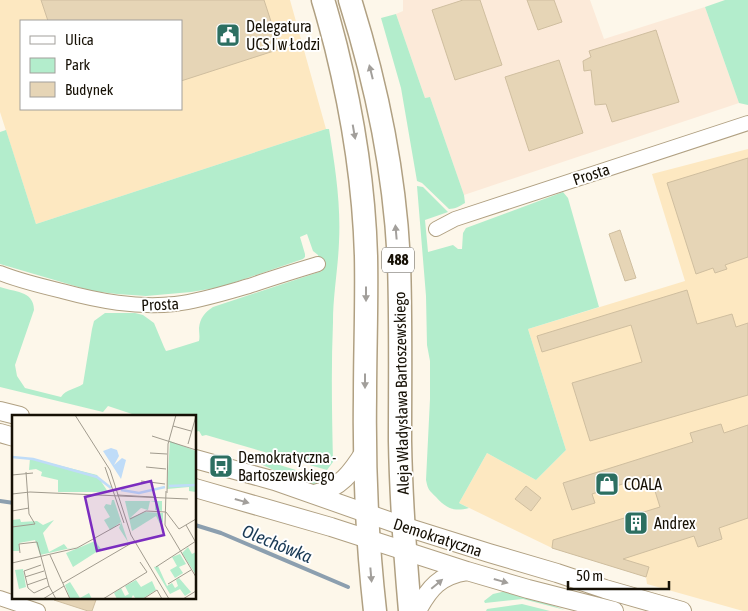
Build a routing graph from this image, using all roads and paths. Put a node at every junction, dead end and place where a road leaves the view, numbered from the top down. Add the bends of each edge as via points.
1 (323, 0) edge
2 (350, 0) edge
3 (748, 123) edge
4 (436, 228) dead end
5 (318, 264) dead end
6 (0, 273) edge
7 (0, 411) edge
8 (16, 415) edge
9 (365, 451) junction
10 (196, 459) edge
11 (196, 488) edge
12 (314, 494) junction
13 (367, 513) junction
14 (403, 526) junction
15 (369, 540) junction
16 (405, 551) junction
17 (467, 571) junction
18 (0, 598) edge
19 (38, 611) edge
20 (375, 611) edge
21 (410, 611) edge
22 (417, 611) edge
23 (614, 611) edge
24 (682, 611) edge

1 -> 9 main road, Aleja Władysława Bartoszewskiego / 488 via 346,85 361,180 366,256
14 -> 2 main road, Aleja Władysława Bartoszewskiego / 488 via 399,263 383,126
3 - 4 street, Prosta
5 - 6 street, Prosta via 199,300 151,306 92,298 19,281
7 - 8 street
9 - 12 street via 344,480 329,490
9 - 13 main road, Aleja Władysława Bartoszewskiego / 488
10 - 12 street, Demokratyczna
11 -> 15 street, Demokratyczna
12 - 13 street, Demokratyczna
13 - 14 street, Demokratyczna
13 - 15 main road, Aleja Władysława Bartoszewskiego / 488
14 - 16 main road, Aleja Władysława Bartoszewskiego / 488
14 - 24 street, Demokratyczna
15 - 16 street, Demokratyczna
15 -> 20 main road, Aleja Władysława Bartoszewskiego / 488
16 - 17 street, Demokratyczna
16 - 21 main road, Aleja Władysława Bartoszewskiego / 488
22 -> 17 street via 436,584
17 -> 23 street, Demokratyczna
18 - 19 street

